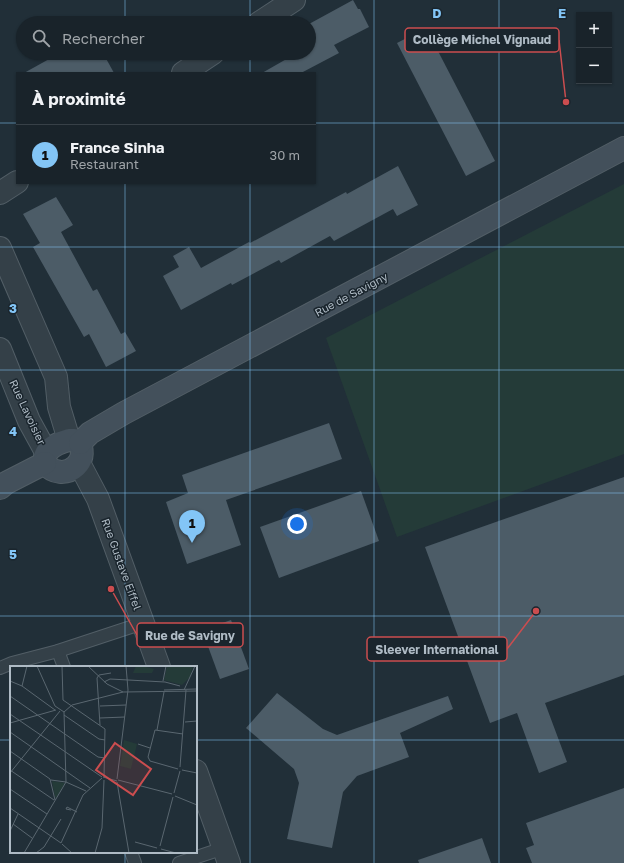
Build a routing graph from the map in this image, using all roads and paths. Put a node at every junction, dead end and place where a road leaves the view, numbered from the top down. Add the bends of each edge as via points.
1 (290, 1) edge
2 (269, 16) edge
3 (202, 60) edge
4 (184, 72) edge
5 (624, 148) edge
6 (16, 183) edge
7 (0, 193) edge
8 (0, 248) edge
9 (0, 349) edge
10 (76, 448) junction
11 (46, 458) junction
12 (0, 488) edge
13 (143, 623) junction
14 (58, 651) junction
15 (64, 666) edge
16 (159, 666) edge
17 (0, 668) edge
18 (197, 774) edge
19 (132, 853) edge
20 (227, 855) edge
21 (136, 863) edge
22 (179, 863) edge

1 - 2 street
3 - 4 street
5 - 10 street, Rue de Savigny via 124,414 90,433
6 - 7 street
8 - 10 street via 56,377 59,407
9 - 11 street, Rue Lavoisier
10 - 11 street via 62,442
10 - 11 street via 73,468 58,472 50,469
10 - 13 street, Rue Gustave Eiffel via 98,499
11 - 12 street
13 - 14 lane
13 - 16 street, Rue Gustave Eiffel
14 - 15 lane
14 - 17 lane
18 - 20 street
19 - 21 lane
20 - 22 lane

